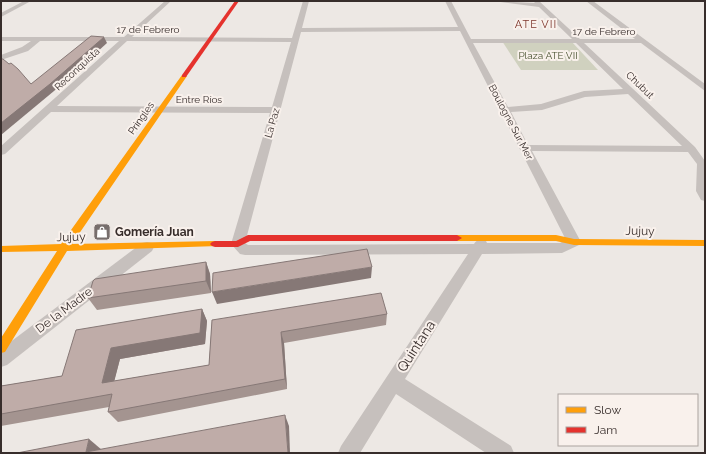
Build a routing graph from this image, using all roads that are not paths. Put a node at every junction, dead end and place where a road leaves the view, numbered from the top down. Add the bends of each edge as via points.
1 (28, 1) edge
2 (168, 1) edge
3 (237, 1) edge
4 (306, 1) edge
5 (448, 1) edge
6 (496, 1) edge
7 (588, 1) edge
8 (538, 3) edge
9 (1, 15) edge
10 (463, 29) junction
11 (298, 30) junction
12 (1, 39) edge
13 (39, 39) junction
14 (125, 39) junction
15 (210, 40) junction
16 (295, 40) junction
17 (469, 41) junction
18 (579, 41) junction
19 (642, 41) junction
20 (1, 58) edge
21 (705, 88) edge
22 (630, 91) junction
23 (50, 109) junction
24 (160, 110) junction
25 (276, 110) junction
26 (505, 110) junction
27 (525, 148) junction
28 (691, 149) junction
29 (1, 152) edge
30 (705, 197) edge
31 (574, 242) junction
32 (238, 244) junction
33 (481, 244) junction
34 (701, 245) edge
35 (147, 247) junction
36 (1, 249) edge
37 (63, 249) junction
38 (1, 348) edge
39 (1, 359) edge
40 (393, 382) junction
41 (348, 453) edge
42 (504, 453) edge

1 - 9 street
2 - 14 street, Reconquista
3 - 15 street, Pringles
4 - 11 street, La Paz
5 - 10 street, Boulogne Sur Mer
6 - 8 street
7 - 19 street
8 - 18 street, Chubut
10 - 11 street
10 - 17 street, Boulogne Sur Mer
11 - 16 street, La Paz
12 - 13 street, 17 de Febrero
13 - 14 street, 17 de Febrero
13 - 20 street via 25,49
14 - 15 street, 17 de Febrero
14 - 23 street, Reconquista
15 - 16 street, 17 de Febrero
15 - 24 street, Pringles
16 - 25 street, La Paz
17 - 18 street, 17 de Febrero
17 - 26 street, Boulogne Sur Mer
18 - 19 street, 17 de Febrero
18 - 22 street, Chubut
19 - 21 street
22 - 26 street via 584,94 542,107
22 - 28 street, Chubut
23 - 24 street, Entre Ríos
23 - 29 street, Reconquista
24 - 25 street, Entre Ríos
24 - 37 street, Pringles
25 - 32 street, La Paz
26 - 27 street, Boulogne Sur Mer
27 - 28 street
27 - 31 street, Boulogne Sur Mer
28 - 30 street, Chubut via 702,164 702,191
31 - 33 street via 562,248
31 - 34 street, Jujuy
32 - 33 street via 245,250
32 - 35 street, Jujuy
33 - 40 street, Quintana
35 - 37 street, Jujuy
35 - 39 street, De la Madre
36 - 37 street, Jujuy
37 - 38 street, De la Madre
40 - 41 street, Quintana
40 - 42 street

